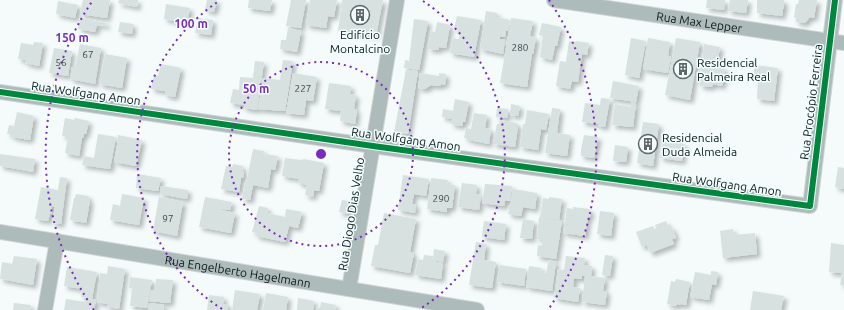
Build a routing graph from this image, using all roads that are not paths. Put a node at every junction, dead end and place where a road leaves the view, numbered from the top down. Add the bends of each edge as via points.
1 (397, 0) edge
2 (554, 0) edge
3 (835, 0) edge
4 (830, 41) junction
5 (844, 43) edge
6 (0, 92) edge
7 (373, 146) junction
8 (810, 206) joint
9 (0, 232) edge
10 (56, 241) junction
11 (350, 289) junction
12 (44, 310) edge
13 (476, 310) edge

1 - 7 street, Rua Diogo Dias Velho
2 - 4 street, Rua Max Lepper
3 - 4 street, Rua Procópio Ferreira
4 - 5 street, Rua Max Lepper
4 - 8 street, Rua Procópio Ferreira
6 - 7 street, Rua Wolfgang Amon
7 - 8 street, Rua Wolfgang Amon
7 - 11 street, Rua Diogo Dias Velho
9 - 10 street, Rua Engelberto Hagelmann
10 - 11 street, Rua Engelberto Hagelmann
10 - 12 street
11 - 13 street, Rua Engelberto Hagelmann

